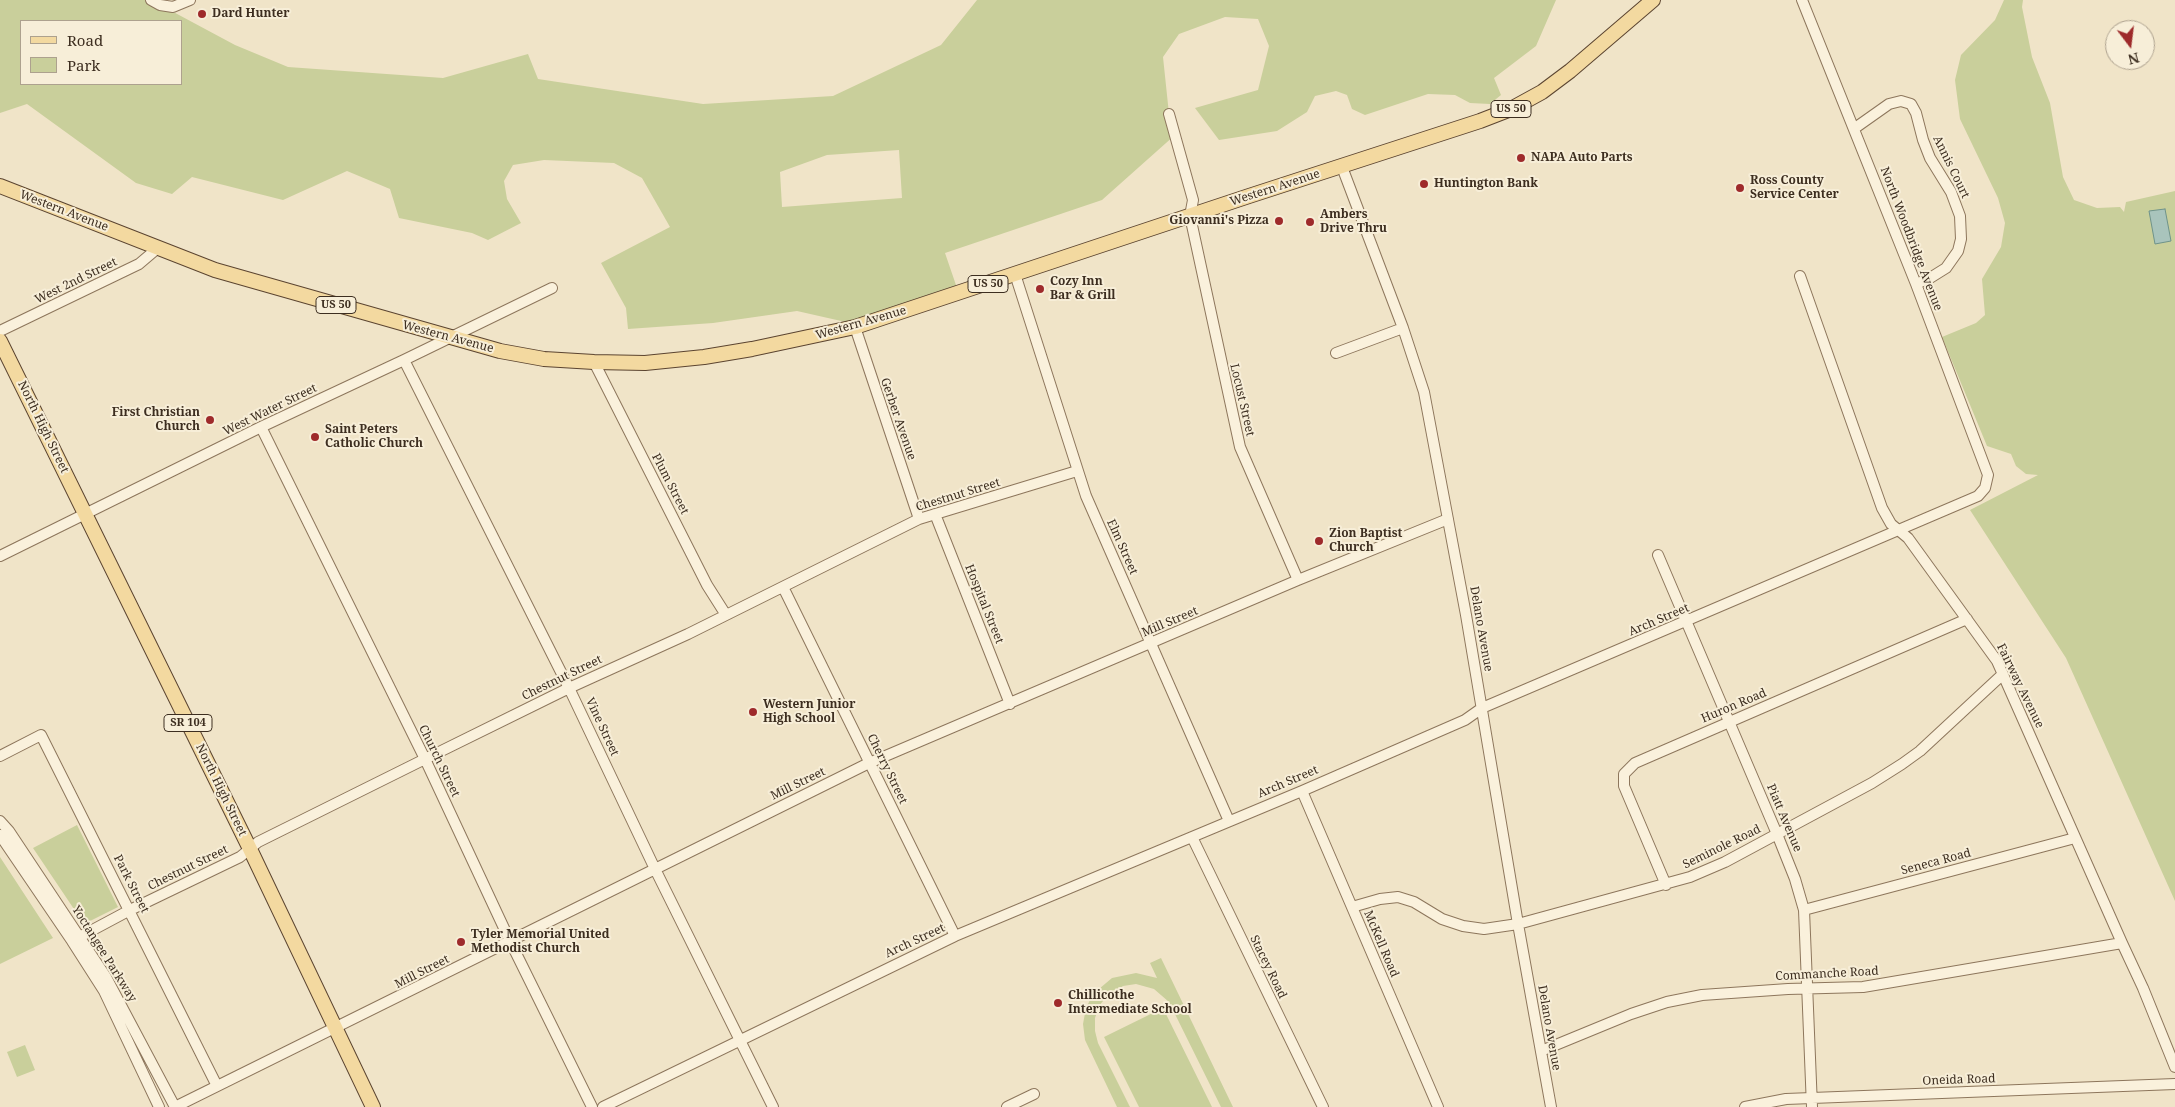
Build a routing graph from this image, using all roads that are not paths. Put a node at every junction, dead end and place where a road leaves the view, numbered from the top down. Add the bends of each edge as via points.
1 (151, 0) edge
2 (190, 0) edge
3 (1653, 0) edge
4 (1802, 0) edge
5 (1169, 114) dead end
6 (1854, 128) junction
7 (1342, 167) junction
8 (0, 186) edge
9 (1190, 216) junction
10 (159, 247) junction
11 (1015, 274) junction
12 (1800, 276) dead end
13 (1916, 284) junction
14 (552, 288) dead end
15 (855, 327) junction
16 (1403, 328) junction
17 (0, 331) edge
18 (449, 338) junction
19 (0, 341) edge
20 (1336, 353) dead end
21 (404, 360) junction
22 (594, 362) junction
23 (261, 427) junction
24 (1076, 471) junction
25 (1985, 488) joint
26 (85, 514) junction
27 (935, 514) junction
28 (1448, 518) junction
29 (919, 519) junction
30 (1899, 530) junction
31 (1658, 555) dead end
32 (0, 556) edge
33 (1298, 580) junction
34 (783, 587) junction
35 (726, 615) junction
36 (1967, 619) junction
37 (1687, 622) junction
38 (1151, 644) junction
39 (2003, 674) junction
40 (569, 688) junction
41 (1010, 704) junction
42 (1482, 708) junction
43 (1730, 721) junction
44 (0, 756) edge
45 (424, 758) junction
46 (869, 763) junction
47 (1302, 791) junction
48 (0, 821) edge
49 (1229, 821) junction
50 (1777, 834) junction
51 (0, 835) edge
52 (1192, 837) junction
53 (2075, 838) junction
54 (250, 849) junction
55 (655, 869) junction
56 (1666, 885) junction
57 (1352, 907) junction
58 (130, 910) junction
59 (1804, 910) junction
60 (1518, 924) junction
61 (955, 936) junction
62 (76, 938) junction
63 (510, 941) junction
64 (2122, 944) junction
65 (1807, 989) junction
66 (336, 1028) junction
67 (741, 1041) junction
68 (1541, 1051) junction
69 (2175, 1067) edge
70 (2175, 1084) edge
71 (218, 1086) junction
72 (1034, 1094) dead end
73 (1812, 1102) edge
74 (159, 1107) edge
75 (175, 1107) edge
76 (373, 1107) edge
77 (592, 1107) edge
78 (603, 1107) edge
79 (773, 1107) edge
80 (1007, 1107) edge
81 (1323, 1107) edge
82 (1438, 1107) edge
83 (1551, 1107) edge
84 (1745, 1107) edge

1 - 2 street via 173,7
3 - 7 main road, Western Avenue / US 50 via 1542,92 1480,121
4 - 6 street, North Woodbridge Avenue
5 - 9 street, Locust Street via 1193,200
6 - 13 street, North Woodbridge Avenue
6 - 13 street, Annis Court via 1889,104 1901,101 1911,104 1930,158 1951,192 1960,216 1958,252 1946,268
7 - 9 main road, Western Avenue / US 50
7 - 16 street, Delano Avenue
8 - 10 main road, Western Avenue / US 50
9 - 11 main road, Western Avenue / US 50
9 - 33 street, Locust Street via 1240,447
10 - 17 street, West 2nd Street via 139,264
10 - 18 main road, Western Avenue / US 50 via 215,270
11 - 15 main road, Western Avenue / US 50
11 - 24 street, Elm Street
12 - 30 street, Fairway Avenue via 1882,508 1890,524
13 - 25 street, North Woodbridge Avenue via 1988,475
14 - 18 street, West Water Street
15 - 22 main road, Western Avenue / US 50 via 704,357 646,363
15 - 29 street, Gerber Avenue
16 - 20 street
16 - 28 street, Delano Avenue via 1424,392
18 - 21 street, West Water Street
18 - 22 main road, Western Avenue / US 50 via 544,359
19 - 26 main road, North High Street / SR 104
21 - 23 street, West Water Street
21 - 40 street, Vine Street
22 - 35 street, Plum Street via 707,585
23 - 26 street, West Water Street
23 - 45 street, Church Street
24 - 27 street, Chestnut Street
24 - 38 street, Elm Street
25 - 30 street, Arch Street via 1970,500
26 - 32 street, West Water Street
26 - 54 main road, North High Street / SR 104
27 - 29 street, Chestnut Street
27 - 41 street, Hospital Street
28 - 33 street, Mill Street
28 - 42 street, Delano Avenue
29 - 34 street, Chestnut Street
30 - 36 street, Fairway Avenue
30 - 37 street, Arch Street
31 - 37 street, Piatt Avenue
33 - 38 street, Mill Street
34 - 35 street, Chestnut Street
34 - 46 street, Cherry Street
35 - 40 street, Chestnut Street
36 - 39 street, Fairway Avenue via 1990,649
36 - 43 street, Huron Road
37 - 42 street, Arch Street
37 - 43 street, Piatt Avenue
38 - 41 street, Mill Street
38 - 49 street, Elm Street
39 - 50 street, Seminole Road via 1902,764
39 - 53 street, Fairway Avenue
40 - 45 street, Chestnut Street
40 - 55 street, Vine Street
41 - 46 street, Mill Street
42 - 47 street, Arch Street via 1465,720
42 - 60 street, Delano Avenue
43 - 50 street, Piatt Avenue
43 - 56 street, Huron Road via 1635,763 1624,774 1624,786
44 - 58 street, Park Street via 41,735
45 - 54 street, Chestnut Street
45 - 63 street, Church Street
46 - 55 street, Mill Street
46 - 61 street, Cherry Street
47 - 49 street, Arch Street
47 - 57 street, McKell Road
48 - 62 street, Yoctangee Parkway
49 - 52 street, Arch Street
50 - 56 street, Seminole Road via 1707,871
50 - 59 street, Piatt Avenue via 1796,879
51 - 62 street, Yoctangee Parkway
52 - 61 street, Arch Street
52 - 81 street, Stacey Road
53 - 59 street, Seneca Road
53 - 64 street, Fairway Avenue
54 - 58 street, Chestnut Street via 240,857
54 - 66 main road, North High Street / SR 104
55 - 63 street, Mill Street
55 - 67 street, Vine Street
56 - 60 street, Seminole Road
57 - 60 street, Seminole Road via 1398,897 1463,926 1484,929
57 - 82 street, McKell Road
58 - 62 street, Chestnut Street
58 - 71 street, Park Street
59 - 65 street, Piatt Avenue
60 - 68 street, Delano Avenue
61 - 67 street, Arch Street
62 - 74 street, Yoctangee Parkway
62 - 75 street, Yoctangee Parkway via 106,977
63 - 66 street, Mill Street
63 - 77 street, Church Street
64 - 65 street, Commanche Road via 1863,987
64 - 69 street, Fairway Avenue
65 - 68 street, Commanche Road via 1729,992 1667,1002
65 - 73 street, Piatt Avenue
66 - 71 street, Mill Street
66 - 76 main road, North High Street / SR 104
67 - 78 street, Arch Street
67 - 79 street, Vine Street
68 - 83 street, Delano Avenue
70 - 73 street, Oneida Road
71 - 75 street, Mill Street
72 - 80 street
73 - 84 street, Oneida Road via 1786,1100

